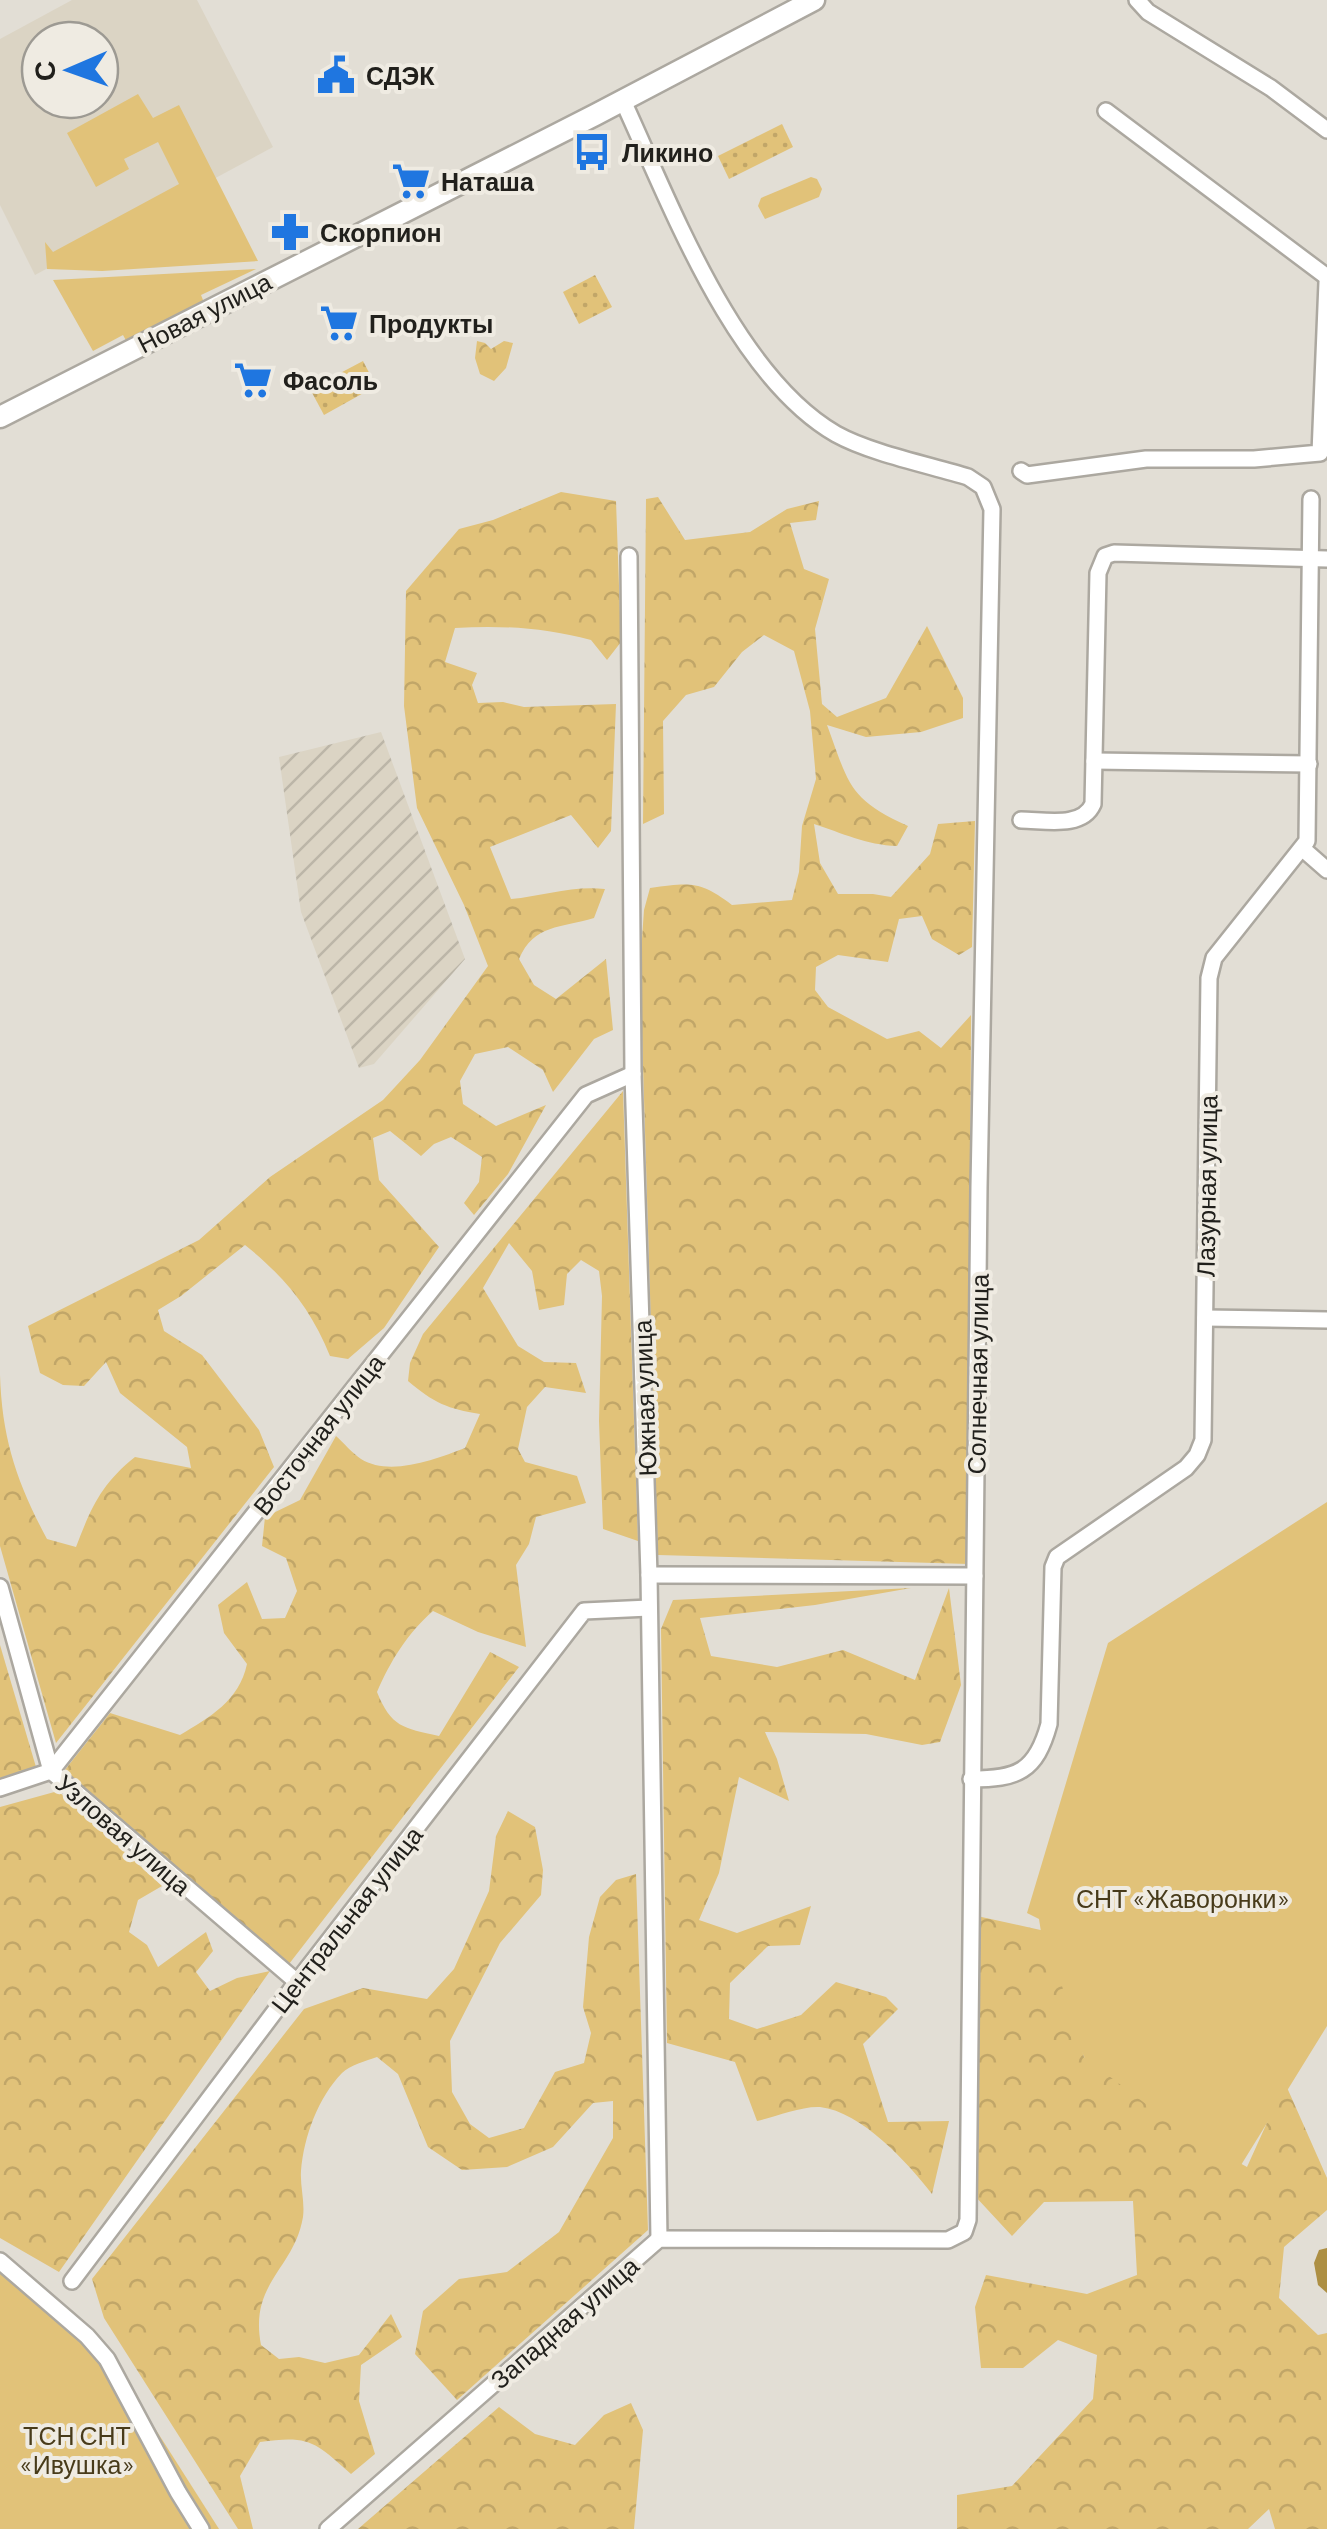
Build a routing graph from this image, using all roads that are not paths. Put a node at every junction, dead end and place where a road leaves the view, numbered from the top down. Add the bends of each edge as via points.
1 (814, 0) edge
2 (1137, 0) edge
3 (623, 101) junction
4 (1106, 112) dead end
5 (1327, 130) edge
6 (1327, 279) edge
7 (0, 417) edge
8 (1021, 471) dead end
9 (1312, 499) dead end
10 (629, 556) dead end
11 (1320, 559) edge
12 (1094, 761) junction
13 (1309, 764) junction
14 (1021, 820) dead end
15 (1303, 850) junction
16 (1327, 870) edge
17 (633, 1074) junction
18 (1204, 1318) junction
19 (1327, 1320) edge
20 (650, 1575) junction
21 (975, 1576) junction
22 (0, 1587) edge
23 (649, 1608) junction
24 (51, 1771) junction
25 (970, 1779) junction
26 (0, 1788) edge
27 (297, 1982) junction
28 (964, 2232) joint
29 (659, 2239) junction
30 (0, 2260) edge
31 (72, 2281) dead end
32 (202, 2529) edge
33 (328, 2529) edge

1 - 3 street, Новая улица
2 - 5 street
3 - 7 street, Новая улица
3 - 21 street, Солнечная улица via 704,271 768,374 840,436 978,482 990,502
4 - 6 street
6 - 8 street via 1320,454
9 - 11 street
10 - 17 street, Южная улица
11 - 12 street via 1104,556 1098,573
11 - 13 street
12 - 13 street
12 - 14 street via 1093,804 1084,817
13 - 15 street
15 - 16 street
15 - 18 street, Лазурная улица via 1210,968
17 - 20 street, Южная улица
17 - 24 street, Восточная улица via 586,1094
18 - 19 street
18 - 25 street, Лазурная улица via 1203,1440 1197,1456 1056,1557 1044,1742 1034,1760 1006,1779
20 - 21 street
20 - 23 street, Южная улица
21 - 25 street, Солнечная улица
22 - 24 street, Узловая улица
23 - 27 street, Центральная улица via 584,1610
23 - 29 street, Южная улица
24 - 26 street
24 - 27 street, Узловая улица
25 - 28 street, Солнечная улица
27 - 31 street, Центральная улица
28 - 29 street, Западная улица via 948,2240
29 - 33 street, Западная улица
30 - 32 street via 107,2359

